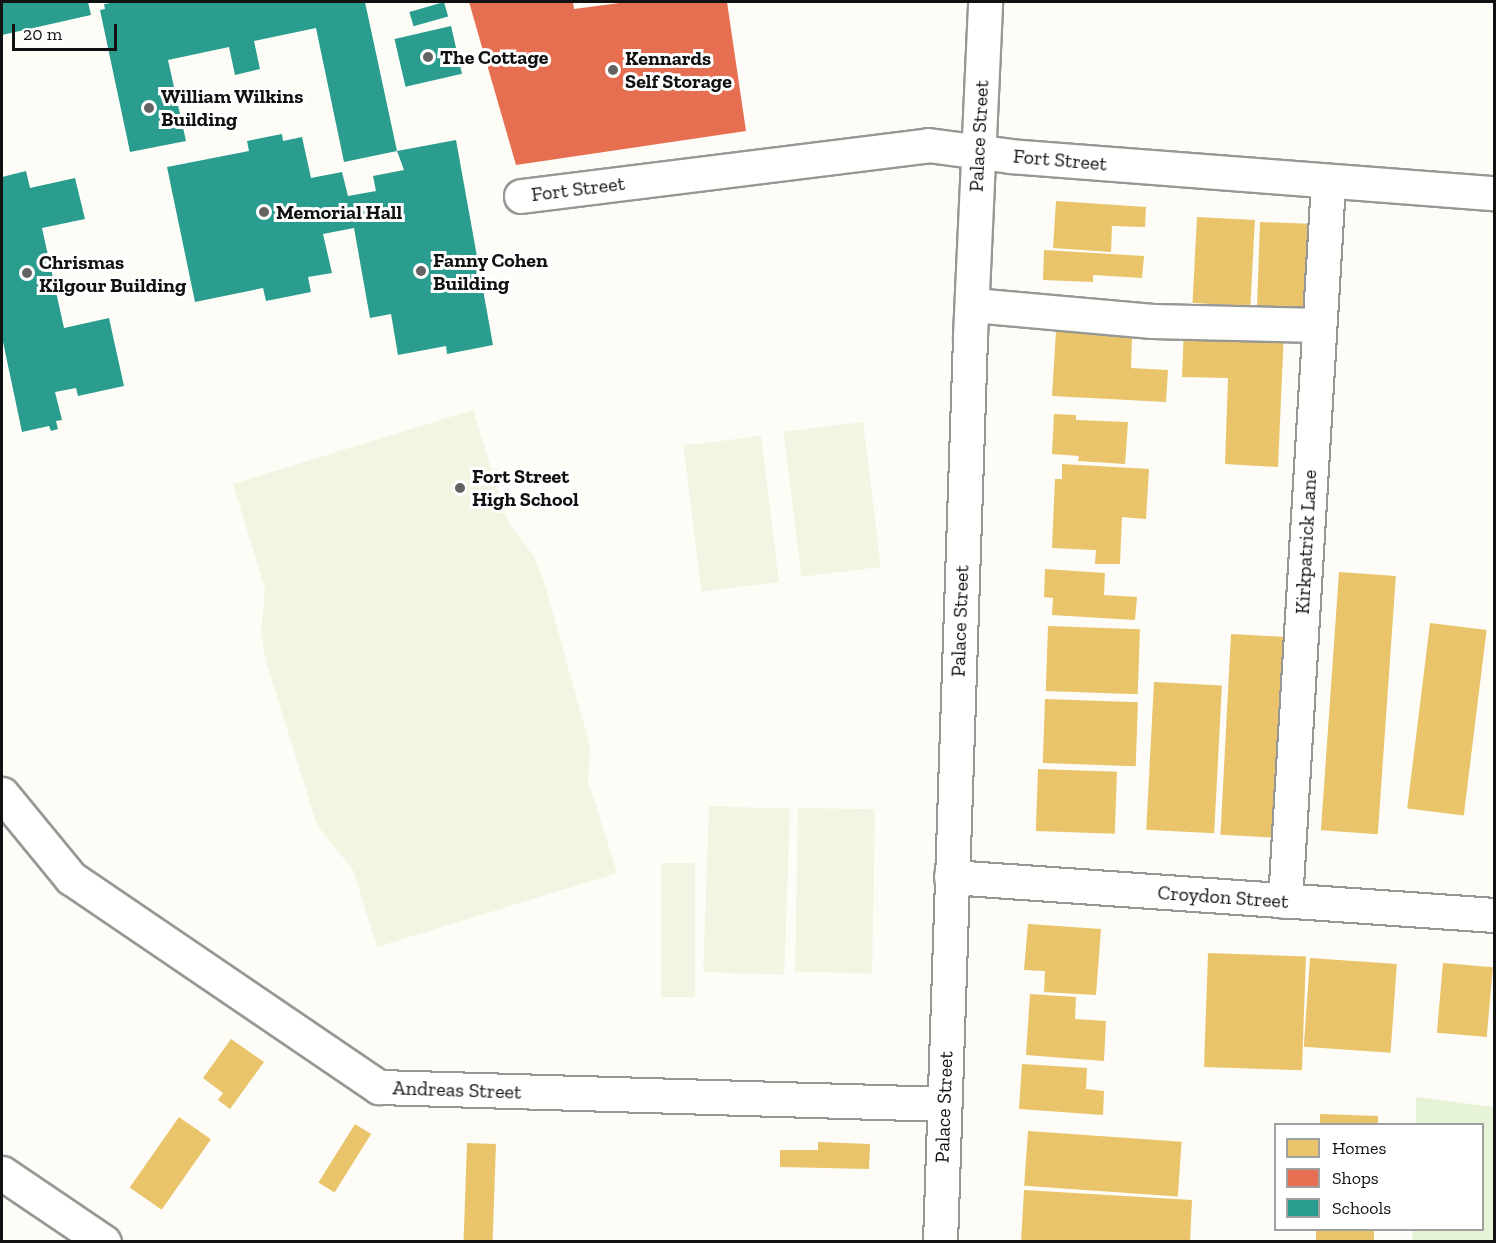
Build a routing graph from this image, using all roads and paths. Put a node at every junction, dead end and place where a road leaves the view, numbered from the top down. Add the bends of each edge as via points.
1 (985, 2) edge
2 (977, 152) junction
3 (1328, 183) junction
4 (1494, 193) edge
5 (521, 196) dead end
6 (973, 305) junction
7 (1319, 325) junction
8 (2, 794) edge
9 (951, 877) junction
10 (1285, 901) junction
11 (1494, 915) edge
12 (944, 1104) junction
13 (2, 1173) edge
14 (104, 1242) edge
15 (940, 1242) edge

1 - 2 street, Palace Street
2 - 3 street, Fort Street
2 - 5 street, Fort Street via 928,145
2 - 6 street, Palace Street
3 - 4 street, Fort Street
3 - 7 street, Kirkpatrick Lane
6 - 7 street via 1152,321
6 - 9 street, Palace Street
7 - 10 street, Kirkpatrick Lane
8 - 12 street, Andreas Street via 71,878 379,1087
9 - 10 street, Croydon Street
9 - 12 street, Palace Street
10 - 11 street, Croydon Street
12 - 15 street, Palace Street
13 - 14 street

